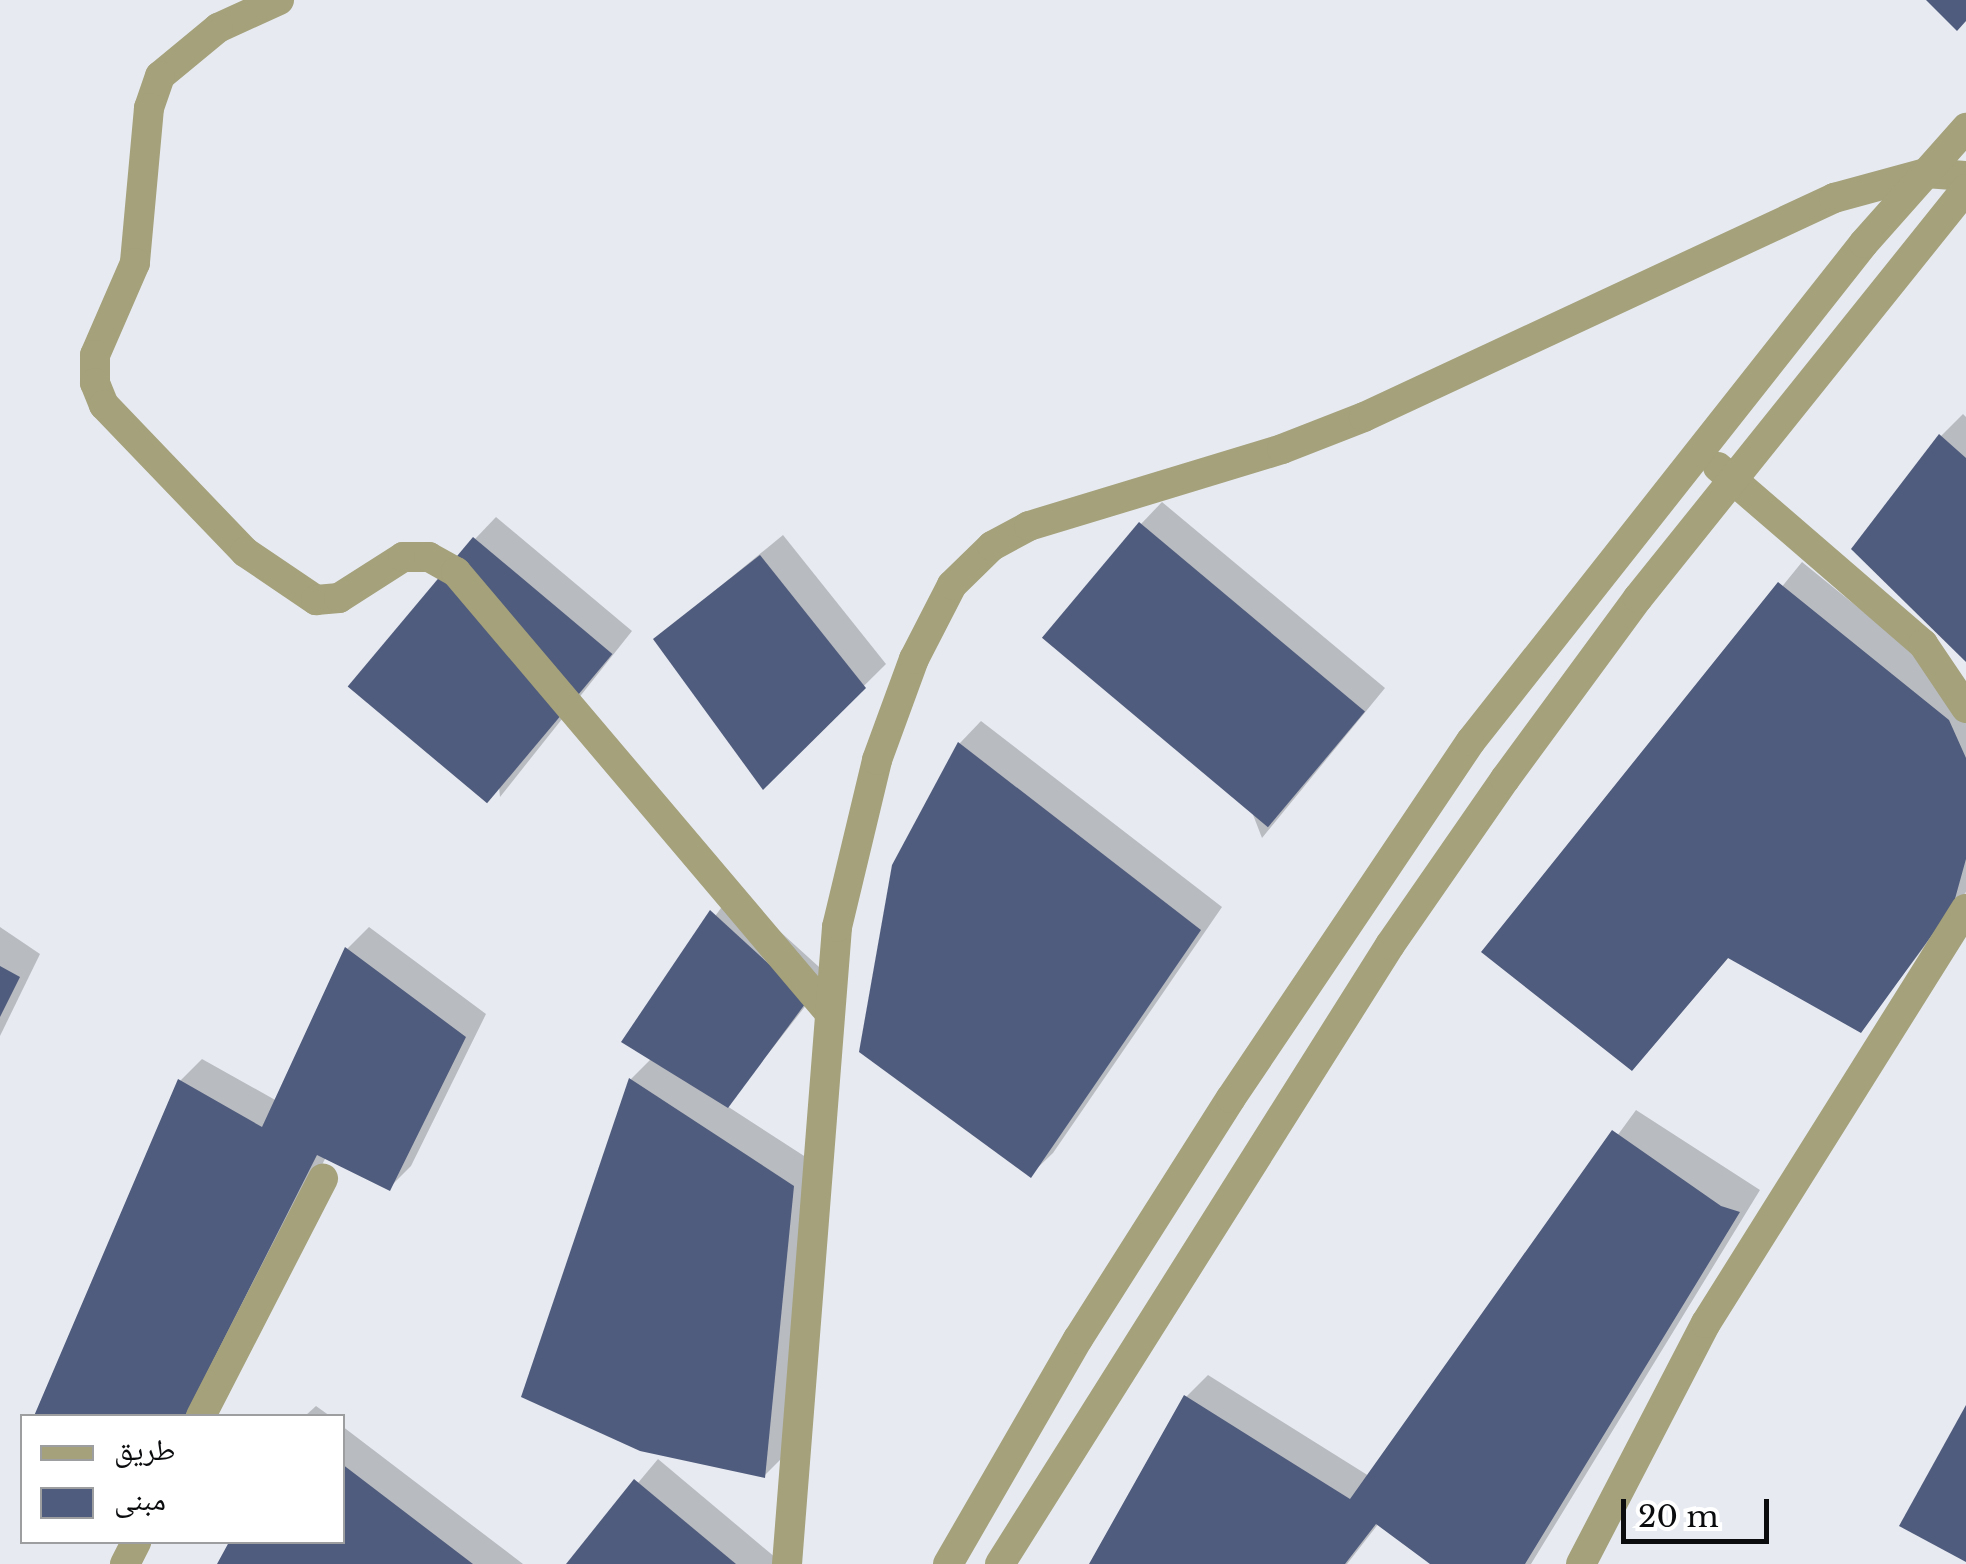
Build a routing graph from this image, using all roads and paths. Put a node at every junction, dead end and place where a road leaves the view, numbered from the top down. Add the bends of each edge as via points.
1 (279, 0) edge
2 (1966, 128) edge
3 (1926, 173) junction
4 (1966, 176) edge
5 (1966, 189) edge
6 (1700, 452) junction
7 (1733, 479) junction
8 (1966, 708) edge
9 (1966, 908) edge
10 (828, 1011) junction
11 (323, 1179) dead end
12 (202, 1414) edge
13 (787, 1564) edge
14 (948, 1564) edge
15 (1000, 1564) edge
16 (1581, 1564) edge

1 - 10 street via 218,28 160,76 149,108 135,263 95,355 94,382 104,404 244,552 316,600 339,598 403,557 429,557 456,572
2 - 3 street
3 - 4 street
3 - 6 street
3 - 10 street via 1834,198 1364,417 1030,526 992,546 952,585 936,613 877,760 840,911
5 - 7 street
6 - 7 street
6 - 14 street via 1471,741 1310,976 1078,1338
7 - 8 street via 1924,644
7 - 15 street via 1578,676 1390,945
9 - 16 street via 1706,1323
10 - 13 street
11 - 12 street

